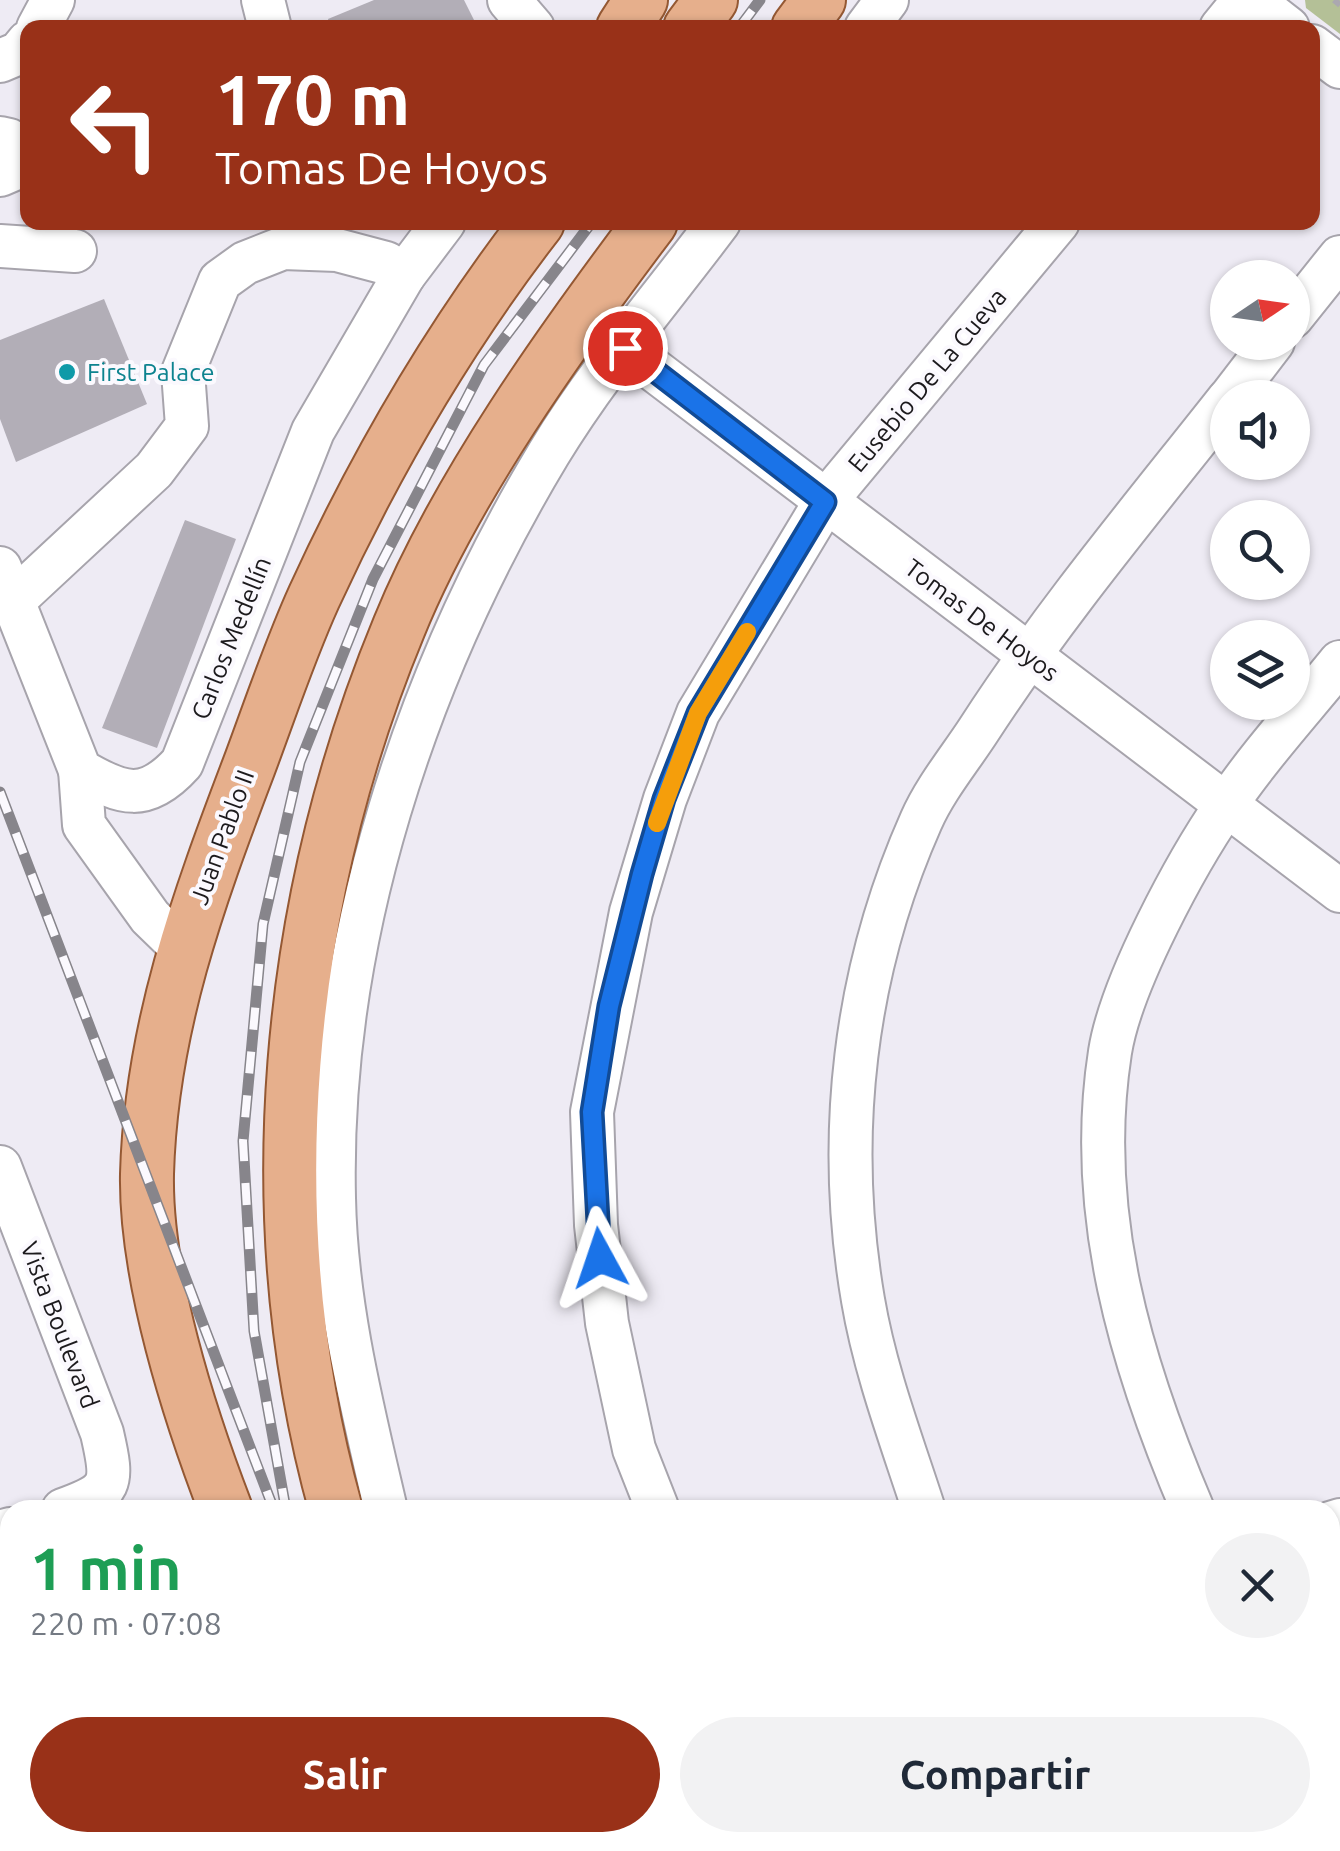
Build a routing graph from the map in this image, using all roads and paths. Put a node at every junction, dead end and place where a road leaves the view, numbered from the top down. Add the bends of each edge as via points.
1 (510, 0) edge
2 (622, 0) edge
3 (712, 0) edge
4 (1244, 0) edge
5 (1252, 0) edge
6 (1334, 0) edge
7 (1340, 5) edge
8 (526, 20) edge
9 (605, 20) edge
10 (696, 20) edge
11 (1228, 20) edge
12 (1278, 20) edge
13 (0, 138) edge
14 (0, 175) edge
15 (438, 230) edge
16 (646, 230) edge
17 (713, 230) edge
18 (1051, 230) edge
19 (526, 231) edge
20 (0, 246) edge
21 (75, 250) dead end
22 (1340, 257) edge
23 (404, 275) junction
24 (1310, 295) edge
25 (625, 348) junction
26 (1259, 360) edge
27 (1243, 380) edge
28 (1210, 422) edge
29 (825, 502) junction
30 (6, 585) edge
31 (1028, 654) junction
32 (1340, 662) edge
33 (80, 770) junction
34 (1226, 806) junction
35 (1340, 890) edge
36 (182, 948) junction
37 (0, 1167) edge
38 (91, 1500) edge
39 (223, 1500) edge
40 (334, 1500) edge
41 (384, 1500) edge
42 (654, 1500) edge
43 (921, 1500) edge
44 (1190, 1500) edge

1 - 8 street
2 - 9 street
3 - 10 main road
4 - 11 street
5 - 12 street
6 - 7 path
13 - 14 street via 16,149 16,162
15 - 23 street, Carlos Medellín
16 - 40 main road via 462,501 400,625 346,773 307,958 295,1048 290,1186 300,1332
17 - 25 street
18 - 29 street, Eusebio De La Cueva
19 - 36 main road, Juan Pablo II via 378,470 313,599
20 - 21 street
22 - 24 street
23 - 30 street via 337,250 282,248 220,281 184,372 186,426 154,470
23 - 33 street, Carlos Medellín via 313,431 182,763 153,788 125,792
25 - 29 street, Tomas De Hoyos
25 - 41 street via 550,451 458,630 419,724 354,948 339,1060 334,1197 352,1364
26 - 27 street
28 - 31 street
29 - 31 street, Tomas De Hoyos
29 - 42 street, Eusebio De La Cueva via 698,713 664,799 609,1006 592,1112 596,1225 611,1341 634,1450
30 - 33 street
31 - 34 street, Tomas De Hoyos
31 - 43 street via 923,817 888,905 850,1085 850,1190 863,1303
32 - 34 street
33 - 36 street via 84,825 150,916
34 - 35 street, Tomas De Hoyos
34 - 44 street via 1142,955 1110,1050 1102,1155 1108,1245 1130,1337
36 - 39 main road, Juan Pablo II via 160,1040 147,1176 162,1303
37 - 38 street, Vista Boulevard via 102,1433 108,1486

